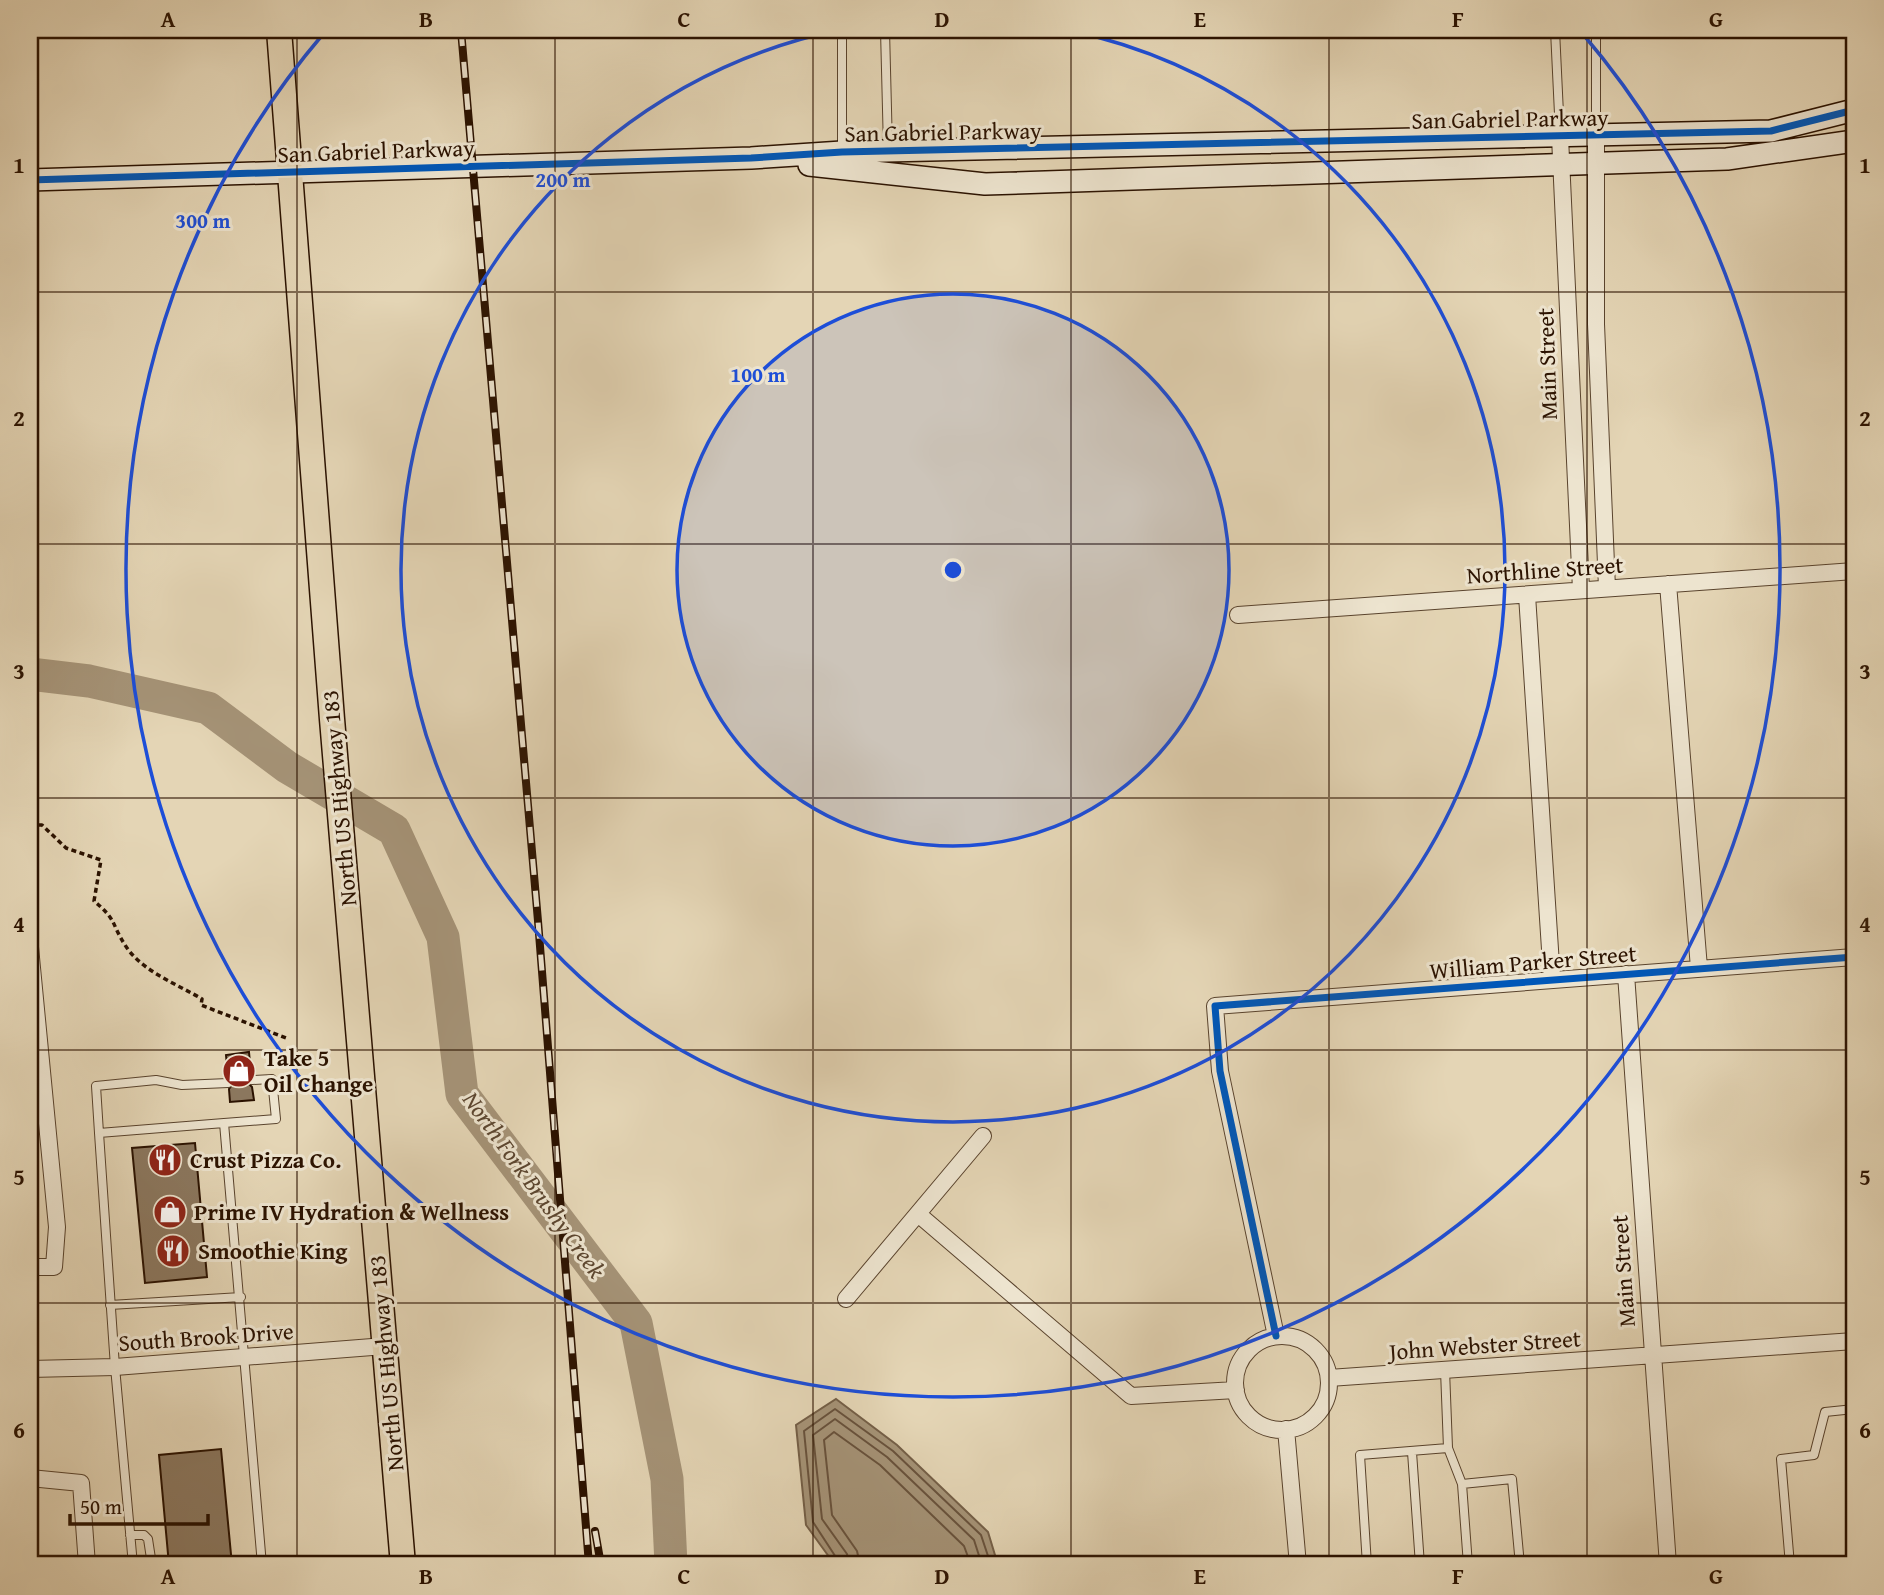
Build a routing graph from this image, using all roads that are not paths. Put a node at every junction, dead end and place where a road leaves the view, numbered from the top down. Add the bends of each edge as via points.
1 (279, 30) edge
2 (842, 30) edge
3 (885, 30) edge
4 (1555, 30) edge
5 (1596, 30) edge
6 (1854, 110) edge
7 (1596, 135) junction
8 (1560, 136) junction
9 (1854, 141) edge
10 (842, 152) junction
11 (888, 152) junction
12 (751, 158) junction
13 (1562, 164) junction
14 (1594, 164) junction
15 (292, 173) junction
16 (30, 180) edge
17 (1854, 571) edge
18 (1668, 584) junction
19 (1607, 588) junction
20 (1581, 590) junction
21 (1527, 594) junction
22 (1238, 615) dead end
23 (30, 947) edge
24 (1854, 957) edge
25 (1699, 968) junction
26 (1626, 974) junction
27 (1552, 980) junction
28 (252, 1080) dead end
29 (228, 1083) dead end
30 (224, 1123) junction
31 (99, 1133) junction
32 (983, 1136) dead end
33 (918, 1214) junction
34 (30, 1267) edge
35 (241, 1297) junction
36 (846, 1299) dead end
37 (110, 1305) junction
38 (1276, 1336) junction
39 (1854, 1341) edge
40 (385, 1346) junction
41 (1651, 1356) junction
42 (246, 1357) junction
43 (115, 1367) junction
44 (30, 1369) edge
45 (1445, 1370) junction
46 (1329, 1378) junction
47 (1236, 1390) junction
48 (1854, 1409) edge
49 (1286, 1429) junction
50 (1448, 1448) junction
51 (1412, 1452) junction
52 (30, 1478) edge
53 (1462, 1484) junction
54 (130, 1535) junction
55 (88, 1565) edge
56 (133, 1565) edge
57 (152, 1565) edge
58 (262, 1565) edge
59 (403, 1565) edge
60 (1297, 1565) edge
61 (1367, 1565) edge
62 (1420, 1565) edge
63 (1468, 1565) edge
64 (1520, 1565) edge
65 (1668, 1565) edge
66 (1790, 1565) edge

1 - 15 main road, North US Highway 183
2 - 10 lane
3 - 11 lane
4 - 8 lane
5 - 7 lane
6 - 7 street, San Gabriel Parkway via 1771,131
7 - 8 street, San Gabriel Parkway
7 - 14 street
8 - 11 street, San Gabriel Parkway
8 - 13 street, Main Street
9 - 14 street, San Gabriel Parkway via 1727,159
10 - 11 street, San Gabriel Parkway
10 - 12 street, San Gabriel Parkway
12 - 13 street, San Gabriel Parkway via 985,184
12 - 15 street, San Gabriel Parkway
13 - 14 street, San Gabriel Parkway
13 - 20 street, Main Street
14 - 19 street
15 - 16 street, San Gabriel Parkway
15 - 40 main road, North US Highway 183
17 - 18 street, Northline Street
18 - 19 street, Northline Street
18 - 25 street
19 - 20 street, Northline Street
20 - 21 street, Northline Street
21 - 22 street, Northline Street
21 - 27 street
23 - 34 street via 57,1227 54,1267
24 - 25 street, William Parker Street
25 - 26 street, William Parker Street
26 - 27 street, William Parker Street
26 - 41 street, Main Street
27 - 38 street, William Parker Street via 1214,1006 1220,1071
28 - 30 lane via 272,1079 276,1119
29 - 31 lane via 182,1086 156,1080 96,1086
30 - 31 lane
30 - 35 lane
31 - 37 lane
32 - 33 street
33 - 36 street
33 - 47 street via 1131,1396
35 - 37 lane
35 - 42 lane
37 - 43 lane
38 - 46 street via 1307,1342 1319,1353
38 - 47 street via 1255,1345 1240,1361
39 - 41 street, John Webster Street
40 - 42 street, South Brook Drive
40 - 59 main road, North US Highway 183
41 - 45 street, John Webster Street
41 - 65 street, Main Street
42 - 43 street, South Brook Drive
42 - 58 lane
43 - 44 street, South Brook Drive
43 - 54 lane
45 - 46 street, John Webster Street
45 - 50 lane
46 - 49 street via 1327,1399 1319,1413
47 - 49 street via 1250,1416 1262,1425
48 - 66 lane via 1825,1412 1814,1455 1781,1459
49 - 60 street
50 - 51 lane
50 - 53 lane
51 - 61 lane via 1360,1455
51 - 62 lane
52 - 55 street via 81,1483
53 - 63 lane
53 - 64 lane via 1512,1479
54 - 56 lane
54 - 57 lane via 148,1539

